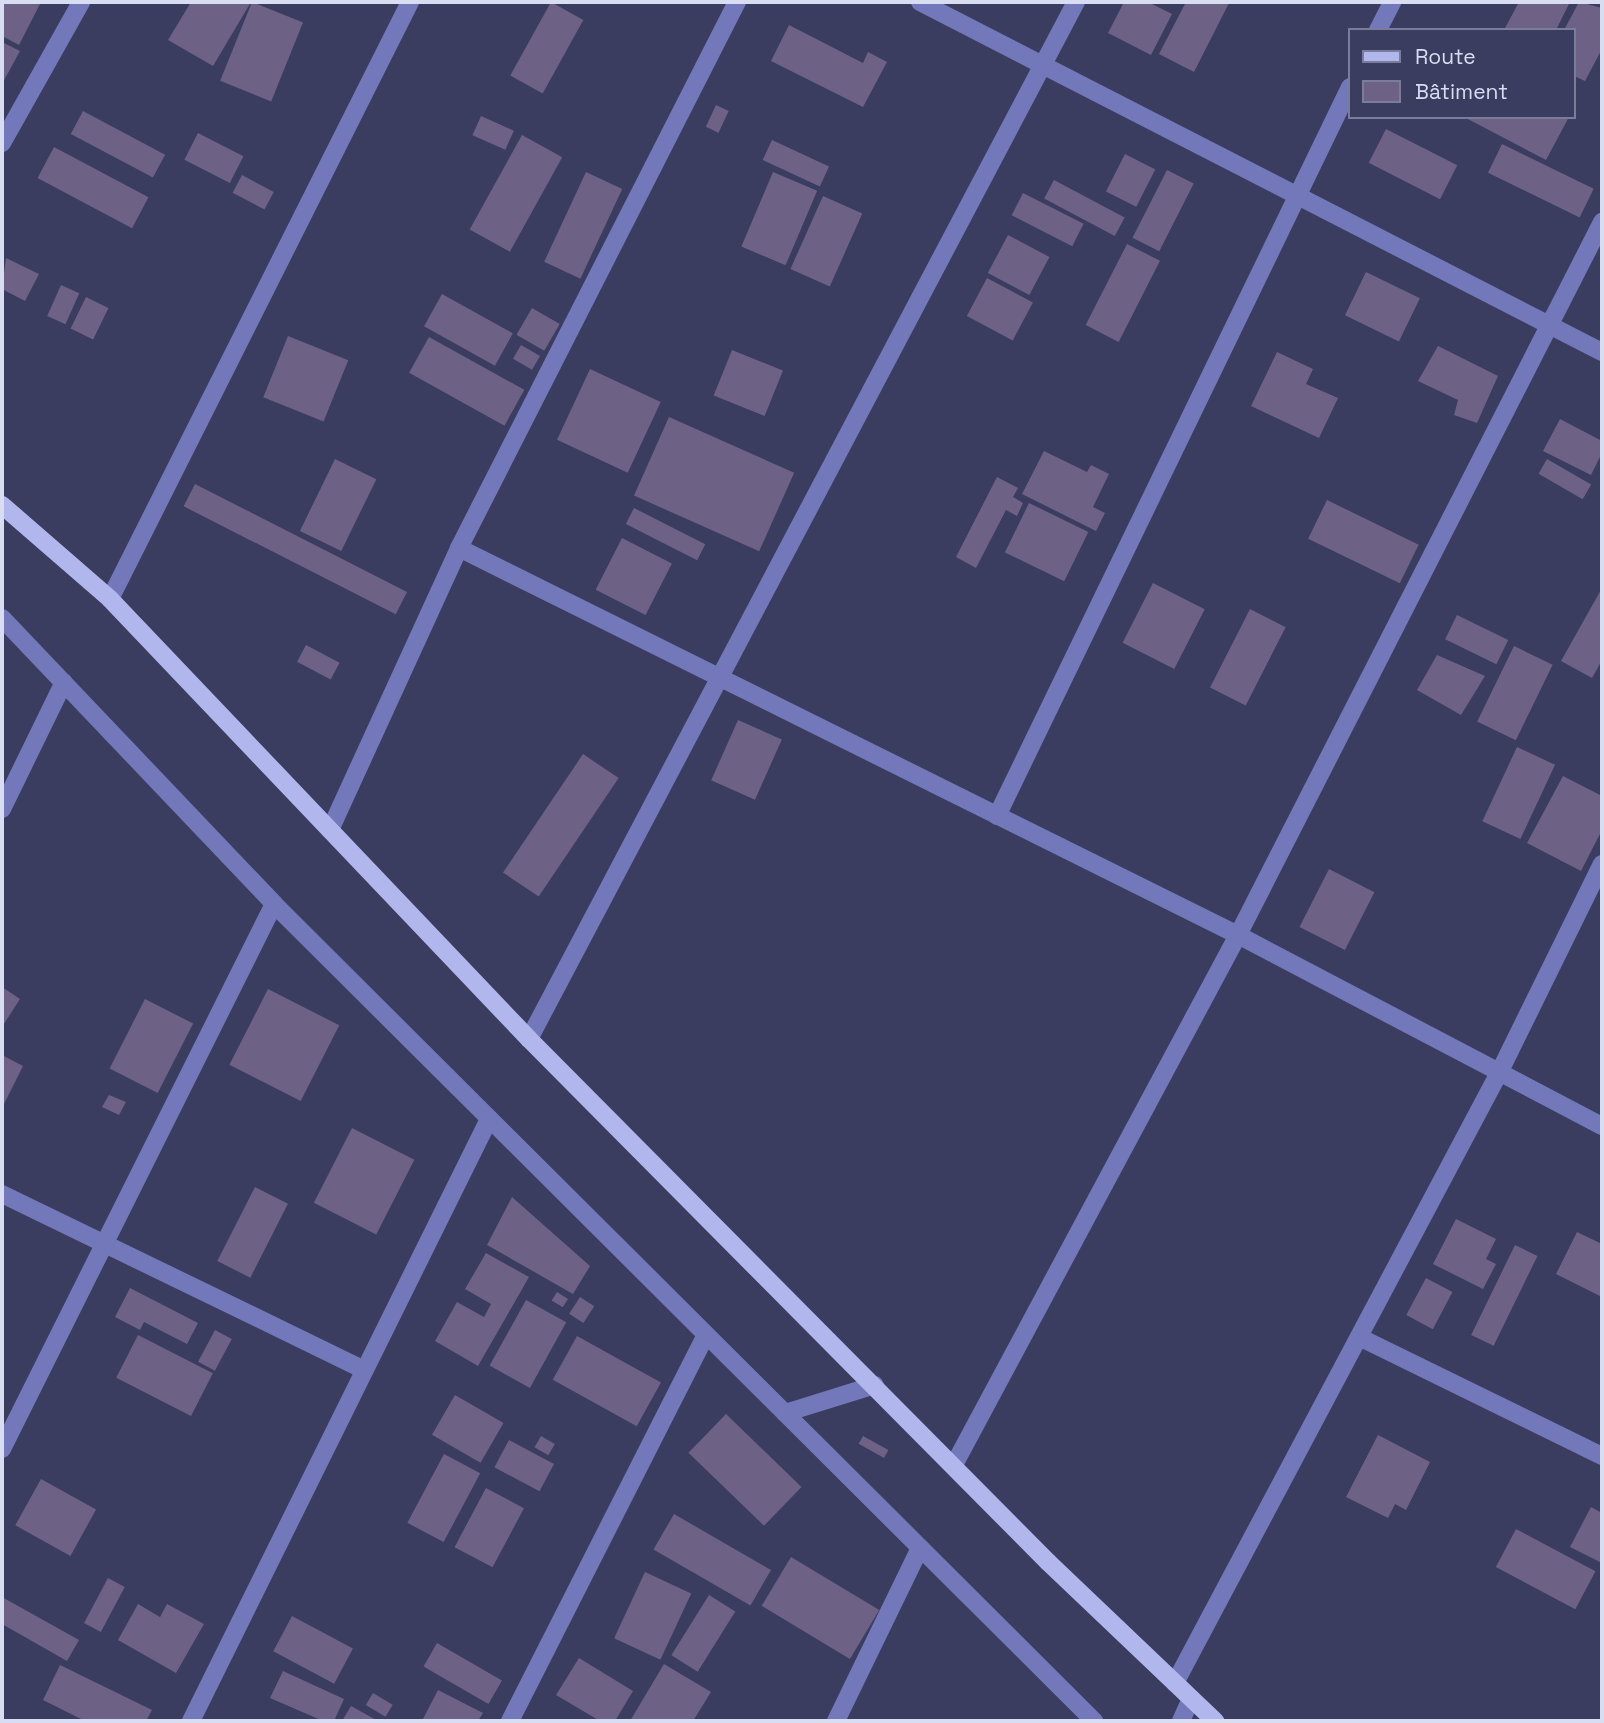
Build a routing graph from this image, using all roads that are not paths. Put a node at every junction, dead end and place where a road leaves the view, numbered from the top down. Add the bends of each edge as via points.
1 (81, 2) edge
2 (410, 2) edge
3 (737, 2) edge
4 (920, 2) edge
5 (1076, 2) edge
6 (1392, 2) edge
7 (1379, 28) edge
8 (1042, 68) junction
9 (1348, 91) edge
10 (2, 143) edge
11 (1298, 194) junction
12 (1602, 222) edge
13 (1552, 328) junction
14 (1602, 352) edge
15 (2, 505) edge
16 (459, 548) junction
17 (110, 600) junction
18 (2, 618) edge
19 (718, 677) junction
20 (64, 682) junction
21 (2, 809) edge
22 (997, 816) junction
23 (330, 830) junction
24 (1602, 864) edge
25 (274, 904) junction
26 (1238, 935) junction
27 (529, 1039) junction
28 (1499, 1073) junction
29 (489, 1119) junction
30 (1602, 1126) edge
31 (2, 1195) edge
32 (103, 1247) junction
33 (706, 1335) junction
34 (1359, 1337) junction
35 (364, 1370) junction
36 (875, 1385) junction
37 (785, 1413) junction
38 (2, 1449) edge
39 (1602, 1456) edge
40 (955, 1463) junction
41 (920, 1548) junction
42 (1175, 1683) junction
43 (1191, 1699) junction
44 (191, 1721) edge
45 (510, 1721) edge
46 (836, 1721) edge
47 (1094, 1721) edge
48 (1181, 1721) edge
49 (1215, 1721) edge

1 - 10 street
2 - 17 street
3 - 16 street
4 - 8 street
5 - 8 street
6 - 7 street
8 - 11 street
8 - 19 street
9 - 11 street
11 - 13 street
11 - 22 street
12 - 13 street
13 - 14 street
13 - 26 street
15 - 17 main road
16 - 19 street
16 - 23 street
17 - 23 main road
18 - 20 street
19 - 22 street
19 - 27 street
20 - 21 street
20 - 25 street
22 - 26 street
23 - 27 main road
24 - 28 street
25 - 29 street
25 - 32 street
26 - 28 street
26 - 40 street
27 - 36 main road
28 - 30 street
28 - 34 street
29 - 33 street
29 - 35 street
31 - 32 street
32 - 35 street
32 - 38 street
33 - 37 street
33 - 45 street
34 - 39 street
34 - 42 street
35 - 44 street
36 - 37 street
36 - 40 main road
37 - 41 street
40 - 42 main road via 1048,1562
41 - 46 street
41 - 47 street
42 - 43 main road
43 - 48 street
43 - 49 main road

